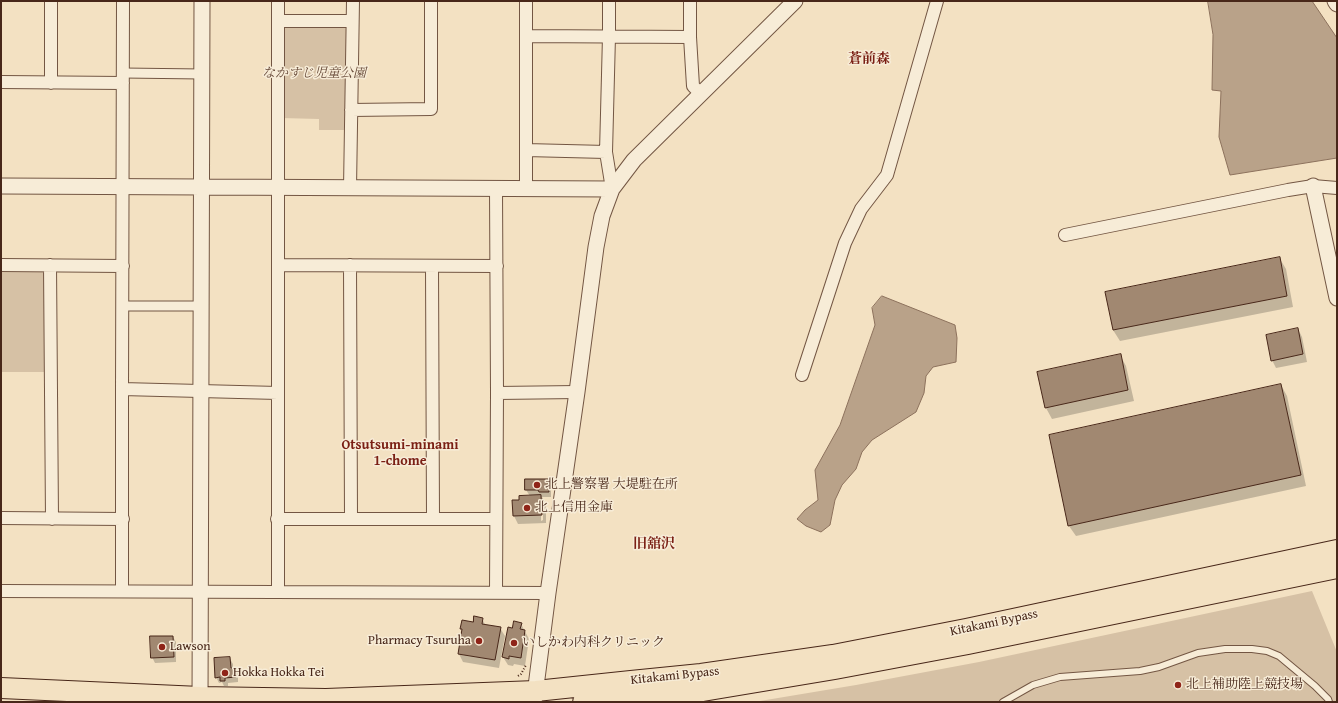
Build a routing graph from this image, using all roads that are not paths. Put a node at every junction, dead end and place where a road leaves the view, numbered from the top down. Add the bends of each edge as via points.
1 (51, 1) edge
2 (123, 1) edge
3 (202, 1) edge
4 (278, 1) edge
5 (353, 1) edge
6 (431, 1) edge
7 (526, 1) edge
8 (609, 1) edge
9 (690, 1) edge
10 (795, 1) edge
11 (937, 1) edge
12 (1335, 1) edge
13 (1337, 4) edge
14 (278, 21) junction
15 (352, 21) junction
16 (526, 36) junction
17 (609, 36) junction
18 (690, 37) junction
19 (202, 74) junction
20 (123, 78) junction
21 (1, 82) edge
22 (51, 83) junction
23 (701, 94) junction
24 (352, 110) junction
25 (526, 150) junction
26 (606, 152) junction
27 (1, 186) edge
28 (1313, 186) junction
29 (123, 187) junction
30 (202, 188) junction
31 (278, 188) junction
32 (350, 188) junction
33 (1337, 188) edge
34 (496, 189) junction
35 (526, 189) junction
36 (612, 190) junction
37 (1065, 234) dead end
38 (1, 265) edge
39 (278, 265) junction
40 (350, 265) junction
41 (50, 266) junction
42 (123, 266) junction
43 (432, 266) junction
44 (497, 266) junction
45 (1337, 298) edge
46 (123, 306) junction
47 (201, 306) junction
48 (802, 375) dead end
49 (122, 389) junction
50 (201, 391) junction
51 (577, 392) junction
52 (278, 393) junction
53 (497, 393) junction
54 (1, 518) edge
55 (496, 518) junction
56 (52, 519) junction
57 (123, 519) junction
58 (277, 519) junction
59 (350, 519) junction
60 (433, 519) junction
61 (1337, 550) edge
62 (1337, 568) edge
63 (1, 591) edge
64 (122, 591) junction
65 (278, 591) junction
66 (200, 592) junction
67 (496, 592) junction
68 (548, 593) junction
69 (1, 688) edge
70 (535, 696) edge
71 (200, 699) edge
72 (583, 702) edge
73 (1003, 702) edge
74 (1329, 702) edge

1 - 22 street
2 - 20 street
3 - 19 street
4 - 14 street
5 - 15 street
6 - 24 street via 431,109
7 - 16 street
8 - 17 street
9 - 18 street
10 - 23 street
11 - 48 street via 887,174 861,209 846,243
12 - 13 street
14 - 15 street
14 - 31 street
15 - 24 street
16 - 17 street
16 - 25 street
17 - 18 street
17 - 26 street
18 - 23 street via 693,86
19 - 20 street
19 - 30 street
20 - 22 street
20 - 29 street
21 - 22 street
23 - 36 street via 634,160
24 - 32 street
25 - 26 street
25 - 35 street
26 - 36 street
27 - 29 street
28 - 33 street
28 - 37 street
28 - 45 street
29 - 30 street
29 - 42 street
30 - 31 street
30 - 47 street
31 - 32 street
31 - 39 street
32 - 34 street
34 - 35 street
34 - 44 street
35 - 36 street
36 - 51 street via 602,216 596,247
38 - 41 street
39 - 40 street
39 - 52 street
40 - 43 street
40 - 59 street
41 - 42 street
41 - 56 street
42 - 46 street
43 - 44 street
43 - 60 street
44 - 53 street
46 - 47 street
46 - 49 street
47 - 50 street
49 - 50 street
49 - 57 street
50 - 52 street
50 - 66 street
51 - 53 street
51 - 68 street
52 - 58 street
53 - 55 street
54 - 56 street
55 - 60 street
55 - 67 street
56 - 57 street
57 - 64 street
58 - 59 street
58 - 65 street
59 - 60 street
61 - 70 highway, Kitakami Bypass via 974,628 834,655
62 - 72 highway, Kitakami Bypass via 835,669 703,691
63 - 64 street
64 - 66 street
65 - 66 street
65 - 67 street
66 - 71 street
67 - 68 street
68 - 70 street
69 - 71 highway, Kitakami Bypass
70 - 71 highway, Kitakami Bypass
73 - 74 lane via 1033,685 1060,677 1140,671 1198,653 1225,649 1252,649 1279,656 1315,686

